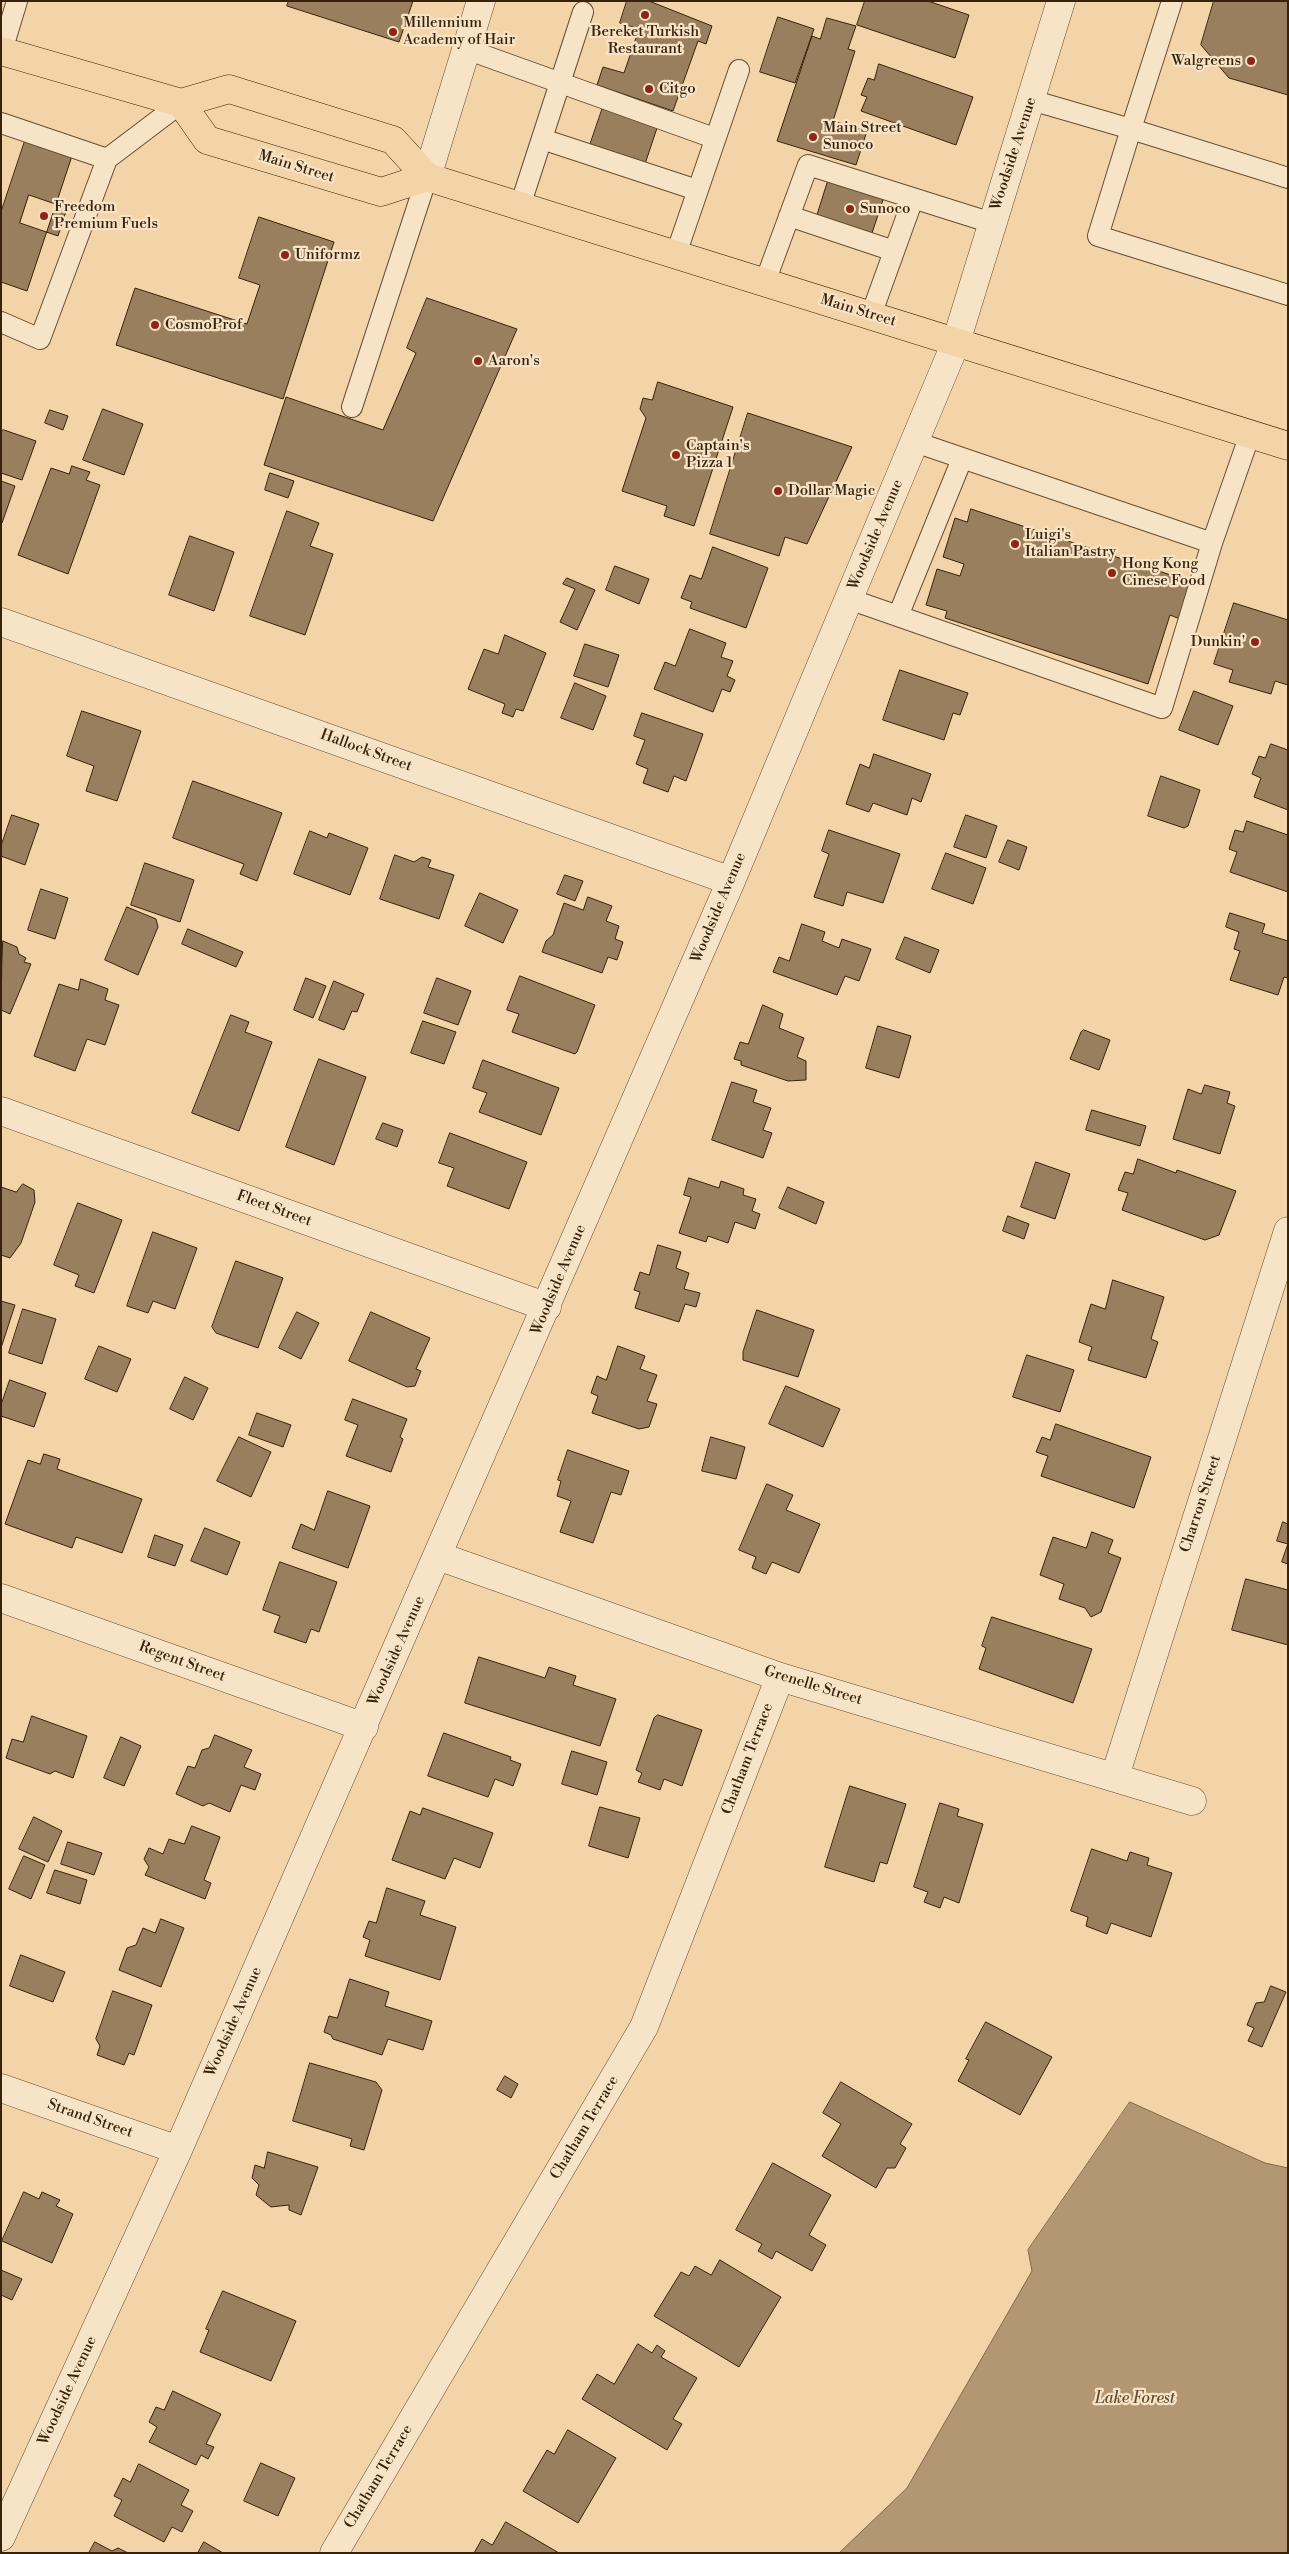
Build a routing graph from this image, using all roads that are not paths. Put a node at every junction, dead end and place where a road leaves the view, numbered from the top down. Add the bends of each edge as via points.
1 (17, 1) edge
2 (481, 1) edge
3 (1061, 1) edge
4 (1172, 1) edge
5 (583, 12) dead end
6 (466, 49) junction
7 (2, 52) edge
8 (739, 70) dead end
9 (559, 84) junction
10 (1031, 100) junction
11 (181, 103) junction
12 (1, 123) edge
13 (1131, 129) junction
14 (714, 138) junction
15 (542, 139) junction
16 (108, 159) junction
17 (428, 177) junction
18 (1288, 178) edge
19 (697, 190) junction
20 (913, 199) junction
21 (520, 206) junction
22 (789, 216) junction
23 (992, 223) junction
24 (894, 251) junction
25 (676, 254) junction
26 (765, 282) junction
27 (1288, 295) edge
28 (871, 315) junction
29 (1, 322) edge
30 (956, 342) junction
31 (352, 407) dead end
32 (1250, 434) junction
33 (915, 442) junction
34 (1288, 446) edge
35 (962, 459) junction
36 (1212, 543) junction
37 (849, 599) junction
38 (898, 616) junction
39 (1, 622) edge
40 (731, 881) junction
41 (1, 1111) edge
42 (1288, 1231) edge
43 (547, 1307) junction
44 (438, 1556) junction
45 (1, 1598) edge
46 (780, 1677) junction
47 (364, 1726) junction
48 (1115, 1776) junction
49 (1192, 1801) dead end
50 (1, 2088) edge
51 (178, 2150) junction
52 (1, 2537) edge
53 (334, 2553) edge

1 - 7 lane
2 - 6 street
3 - 10 street, Woodside Avenue
4 - 13 lane
5 - 9 lane
6 - 9 lane
6 - 17 street
7 - 11 main road
8 - 14 lane
9 - 14 lane
9 - 15 lane
10 - 13 lane
10 - 23 street, Woodside Avenue
11 - 16 lane
11 - 17 main road, Main Street via 229,89 393,140
11 - 17 main road, Main Street via 207,140 381,192
12 - 16 lane
13 - 18 lane
13 - 27 lane via 1098,236
14 - 19 lane
15 - 19 lane
15 - 21 lane
16 - 29 lane via 40,339
17 - 21 main road, Main Street
17 - 31 lane
19 - 25 lane
20 - 22 lane via 808,165
20 - 23 lane
20 - 24 lane
21 - 25 main road, Main Street
22 - 24 lane
22 - 26 lane
23 - 30 street, Woodside Avenue
24 - 28 lane
25 - 26 main road, Main Street
26 - 28 main road, Main Street
28 - 30 main road, Main Street
30 - 32 main road, Main Street
30 - 33 street, Woodside Avenue
32 - 34 main road, Main Street
32 - 36 lane
33 - 35 lane
33 - 37 street, Woodside Avenue
35 - 36 lane
35 - 38 lane
36 - 38 lane via 1162,708
37 - 38 lane
37 - 40 street, Woodside Avenue
39 - 40 street, Hallock Street
40 - 43 street, Woodside Avenue
41 - 43 street, Fleet Street
42 - 48 street, Charron Street
43 - 44 street, Woodside Avenue
44 - 46 street, Grenelle Street
44 - 47 street, Woodside Avenue
45 - 47 street, Regent Street
46 - 48 street, Grenelle Street
46 - 53 street, Chatham Terrace via 644,2027
47 - 51 street, Woodside Avenue
48 - 49 street, Grenelle Street
50 - 51 street, Strand Street
51 - 52 street, Woodside Avenue

